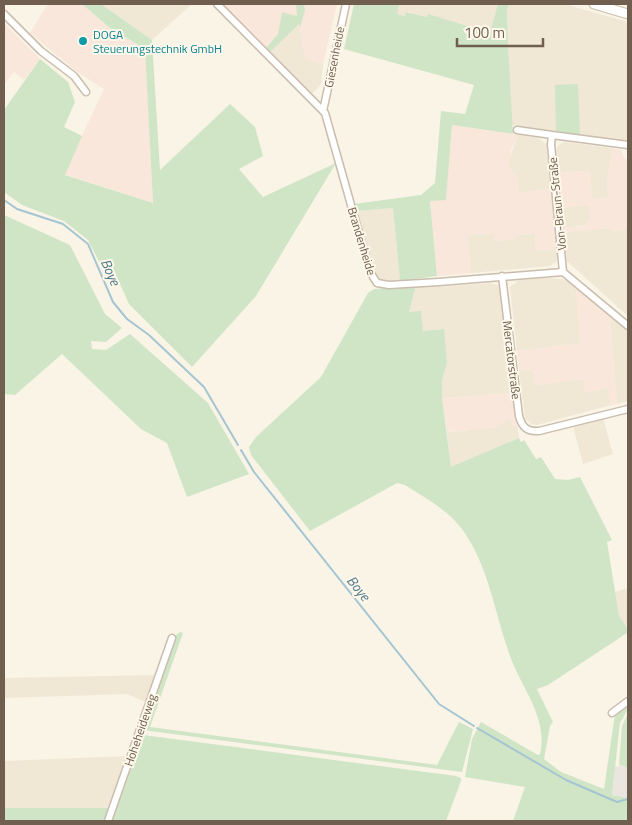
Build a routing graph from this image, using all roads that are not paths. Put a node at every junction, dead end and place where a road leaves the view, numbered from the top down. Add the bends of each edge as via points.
1 (217, 4) edge
2 (346, 4) edge
3 (594, 4) edge
4 (4, 14) edge
5 (628, 14) edge
6 (86, 92) dead end
7 (323, 111) junction
8 (517, 130) dead end
9 (552, 136) junction
10 (628, 145) edge
11 (563, 272) junction
12 (502, 276) junction
13 (628, 326) edge
14 (628, 409) edge
15 (172, 638) dead end
16 (628, 700) edge
17 (612, 713) dead end
18 (108, 821) edge

1 - 7 street, Brandenheide
2 - 7 street, Giesenheide
3 - 5 street
4 - 6 street via 41,51 74,76
7 - 12 street, Brandenheide via 370,272 377,283 389,285
8 - 9 street
9 - 10 street
9 - 11 street, Von-Braun-Straße
11 - 12 street, Brandenheide
11 - 13 street
12 - 14 street, Mercatorstraße via 519,416 527,430 539,431
15 - 18 street, Hoheheideweg
16 - 17 street

